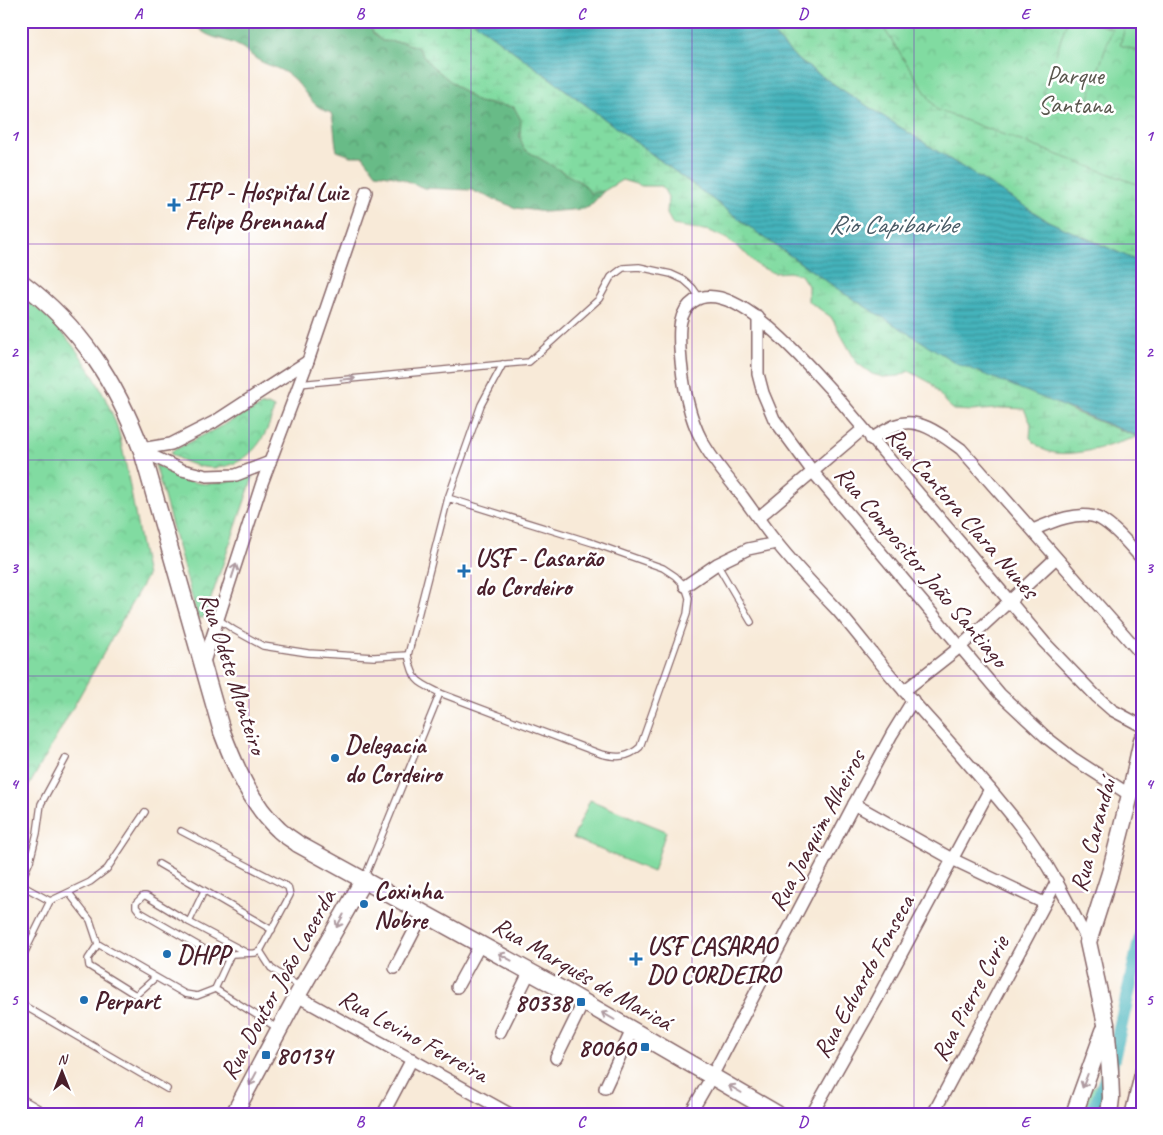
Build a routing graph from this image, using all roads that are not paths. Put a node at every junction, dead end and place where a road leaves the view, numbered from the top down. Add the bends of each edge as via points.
1 (366, 192) dead end
2 (21, 282) edge
3 (700, 298) junction
4 (758, 317) junction
5 (308, 361) junction
6 (503, 364) junction
7 (299, 384) junction
8 (863, 429) junction
9 (871, 439) junction
10 (141, 450) junction
11 (270, 462) junction
12 (813, 472) junction
13 (448, 498) junction
14 (758, 518) junction
15 (1033, 530) junction
16 (776, 543) junction
17 (1056, 558) junction
18 (1142, 560) edge
19 (717, 564) junction
20 (686, 586) junction
21 (1010, 601) junction
22 (218, 619) junction
23 (751, 622) dead end
24 (960, 647) junction
25 (1142, 655) edge
26 (408, 656) junction
27 (203, 667) junction
28 (904, 691) junction
29 (440, 693) junction
30 (913, 700) junction
31 (1142, 726) edge
32 (1142, 740) edge
33 (66, 758) dead end
34 (990, 790) junction
35 (1130, 795) junction
36 (854, 804) junction
37 (145, 812) dead end
38 (181, 831) dead end
39 (952, 859) junction
40 (159, 864) dead end
41 (364, 879) junction
42 (1057, 881) junction
43 (21, 883) edge
44 (204, 891) junction
45 (70, 893) junction
46 (50, 902) junction
47 (1044, 903) junction
48 (424, 912) junction
49 (188, 922) junction
50 (272, 930) junction
51 (1088, 942) junction
52 (98, 944) junction
53 (480, 944) junction
54 (260, 951) junction
55 (248, 954) junction
56 (228, 959) junction
57 (21, 960) edge
58 (395, 968) dead end
59 (530, 971) junction
60 (155, 978) junction
61 (457, 987) dead end
62 (215, 990) junction
63 (300, 992) junction
64 (584, 1001) junction
65 (21, 1004) edge
66 (279, 1030) junction
67 (632, 1030) junction
68 (500, 1032) dead end
69 (1105, 1049) junction
70 (556, 1058) dead end
71 (412, 1059) junction
72 (1142, 1068) edge
73 (712, 1076) junction
74 (167, 1088) dead end
75 (605, 1088) dead end
76 (21, 1098) edge
77 (47, 1114) edge
78 (234, 1114) edge
79 (383, 1114) edge
80 (510, 1114) edge
81 (690, 1114) edge
82 (777, 1114) edge
83 (812, 1114) edge
84 (933, 1114) edge
85 (1074, 1114) edge
86 (1109, 1114) edge
87 (1131, 1114) edge

1 - 5 street
2 - 10 main road, Rua Odete Monteiro via 45,300 77,332 112,384
3 - 4 street, Rua Cantora Clara Nunes via 715,296
3 - 6 lane via 684,280 671,274 639,267 623,268 610,277 599,299 529,362
3 - 14 street via 681,316 682,379 702,440
4 - 8 street, Rua Cantora Clara Nunes via 803,359
4 - 12 street, Rua Compositor João Santiago via 758,374 763,394 774,419
5 - 7 street
5 - 10 street via 214,422 171,444
7 -> 6 lane
6 - 13 lane via 481,405
7 - 11 street
8 - 9 street, Rua Cantora Clara Nunes
8 - 12 street
9 - 15 street via 898,424 927,427 961,449
9 - 21 street, Rua Cantora Clara Nunes
10 - 11 street via 182,470 207,476 236,475
10 - 27 main road, Rua Odete Monteiro
22 -> 11 street
12 - 14 street
12 - 24 street, Rua Compositor João Santiago
13 - 20 lane via 654,565
13 - 26 lane
14 - 16 street
15 - 17 street
15 - 18 street via 1057,519 1098,518
16 - 19 street via 748,549
16 - 28 street
17 - 21 street
17 - 25 street
19 - 20 street
19 - 23 lane
20 - 29 lane via 689,598 684,623 640,747 626,756 601,754
21 - 24 street
21 - 31 street, Rua Cantora Clara Nunes via 1096,696 1112,710
22 - 26 lane via 263,646 308,653
22 - 27 street
24 - 28 street
24 - 35 street, Rua Compositor João Santiago via 1000,694 1048,738 1098,776
26 - 29 lane via 412,674 418,682
27 - 41 main road, Rua Odete Monteiro via 234,763 268,818 298,844
28 - 30 street
29 - 41 lane
30 - 34 street
30 - 36 street, Rua Joaquim Alheiros
32 - 35 main road, Rua Carandaí
33 - 43 lane via 41,804 30,861
34 - 39 street, Rua Eduardo Fonseca
34 - 42 street via 1036,847
35 - 51 main road, Rua Carandaí
36 - 39 street
36 - 73 street, Rua Joaquim Alheiros
37 - 45 lane via 107,869
38 - 50 lane via 288,887 290,895
39 - 47 street
39 - 83 street, Rua Eduardo Fonseca
40 - 44 lane
41 - 48 main road, Rua Marquês de Maricá
41 -> 63 main road, Rua Doutor João Lacerda
42 - 47 street, Rua Pierre Curie
42 - 51 street
43 - 46 lane
44 - 49 lane
44 - 50 lane
45 - 46 lane
45 - 52 lane via 90,920
46 - 57 lane
47 - 84 street, Rua Pierre Curie
48 - 53 main road, Rua Marquês de Maricá
48 - 58 street
49 - 55 lane
49 - 56 lane via 146,896 136,903 140,912 211,953
50 - 54 lane
51 - 69 main road via 1106,1020
52 - 60 lane
52 - 60 lane via 88,959 89,966 134,994
59 -> 53 main road, Rua Marquês de Maricá
53 - 61 street
54 - 55 lane
54 - 63 lane via 271,968
55 - 56 lane via 232,954
56 - 62 lane
59 - 64 main road, Rua Marquês de Maricá
59 - 68 street
60 - 62 lane via 185,994 198,996
62 - 66 lane
63 - 66 main road, Rua Doutor João Lacerda
63 - 71 street, Rua Levino Ferreira
67 -> 64 main road, Rua Marquês de Maricá
64 - 70 street
65 - 74 lane
66 -> 78 main road, Rua Doutor João Lacerda
67 - 73 main road, Rua Marquês de Maricá
67 - 75 street
69 -> 85 main road
69 - 86 main road via 1110,1072
71 - 79 street
71 - 80 street, Rua Levino Ferreira
72 - 87 street
73 - 81 street, Rua Joaquim Alheiros
82 -> 73 main road, Rua Marquês de Maricá
76 - 77 lane

